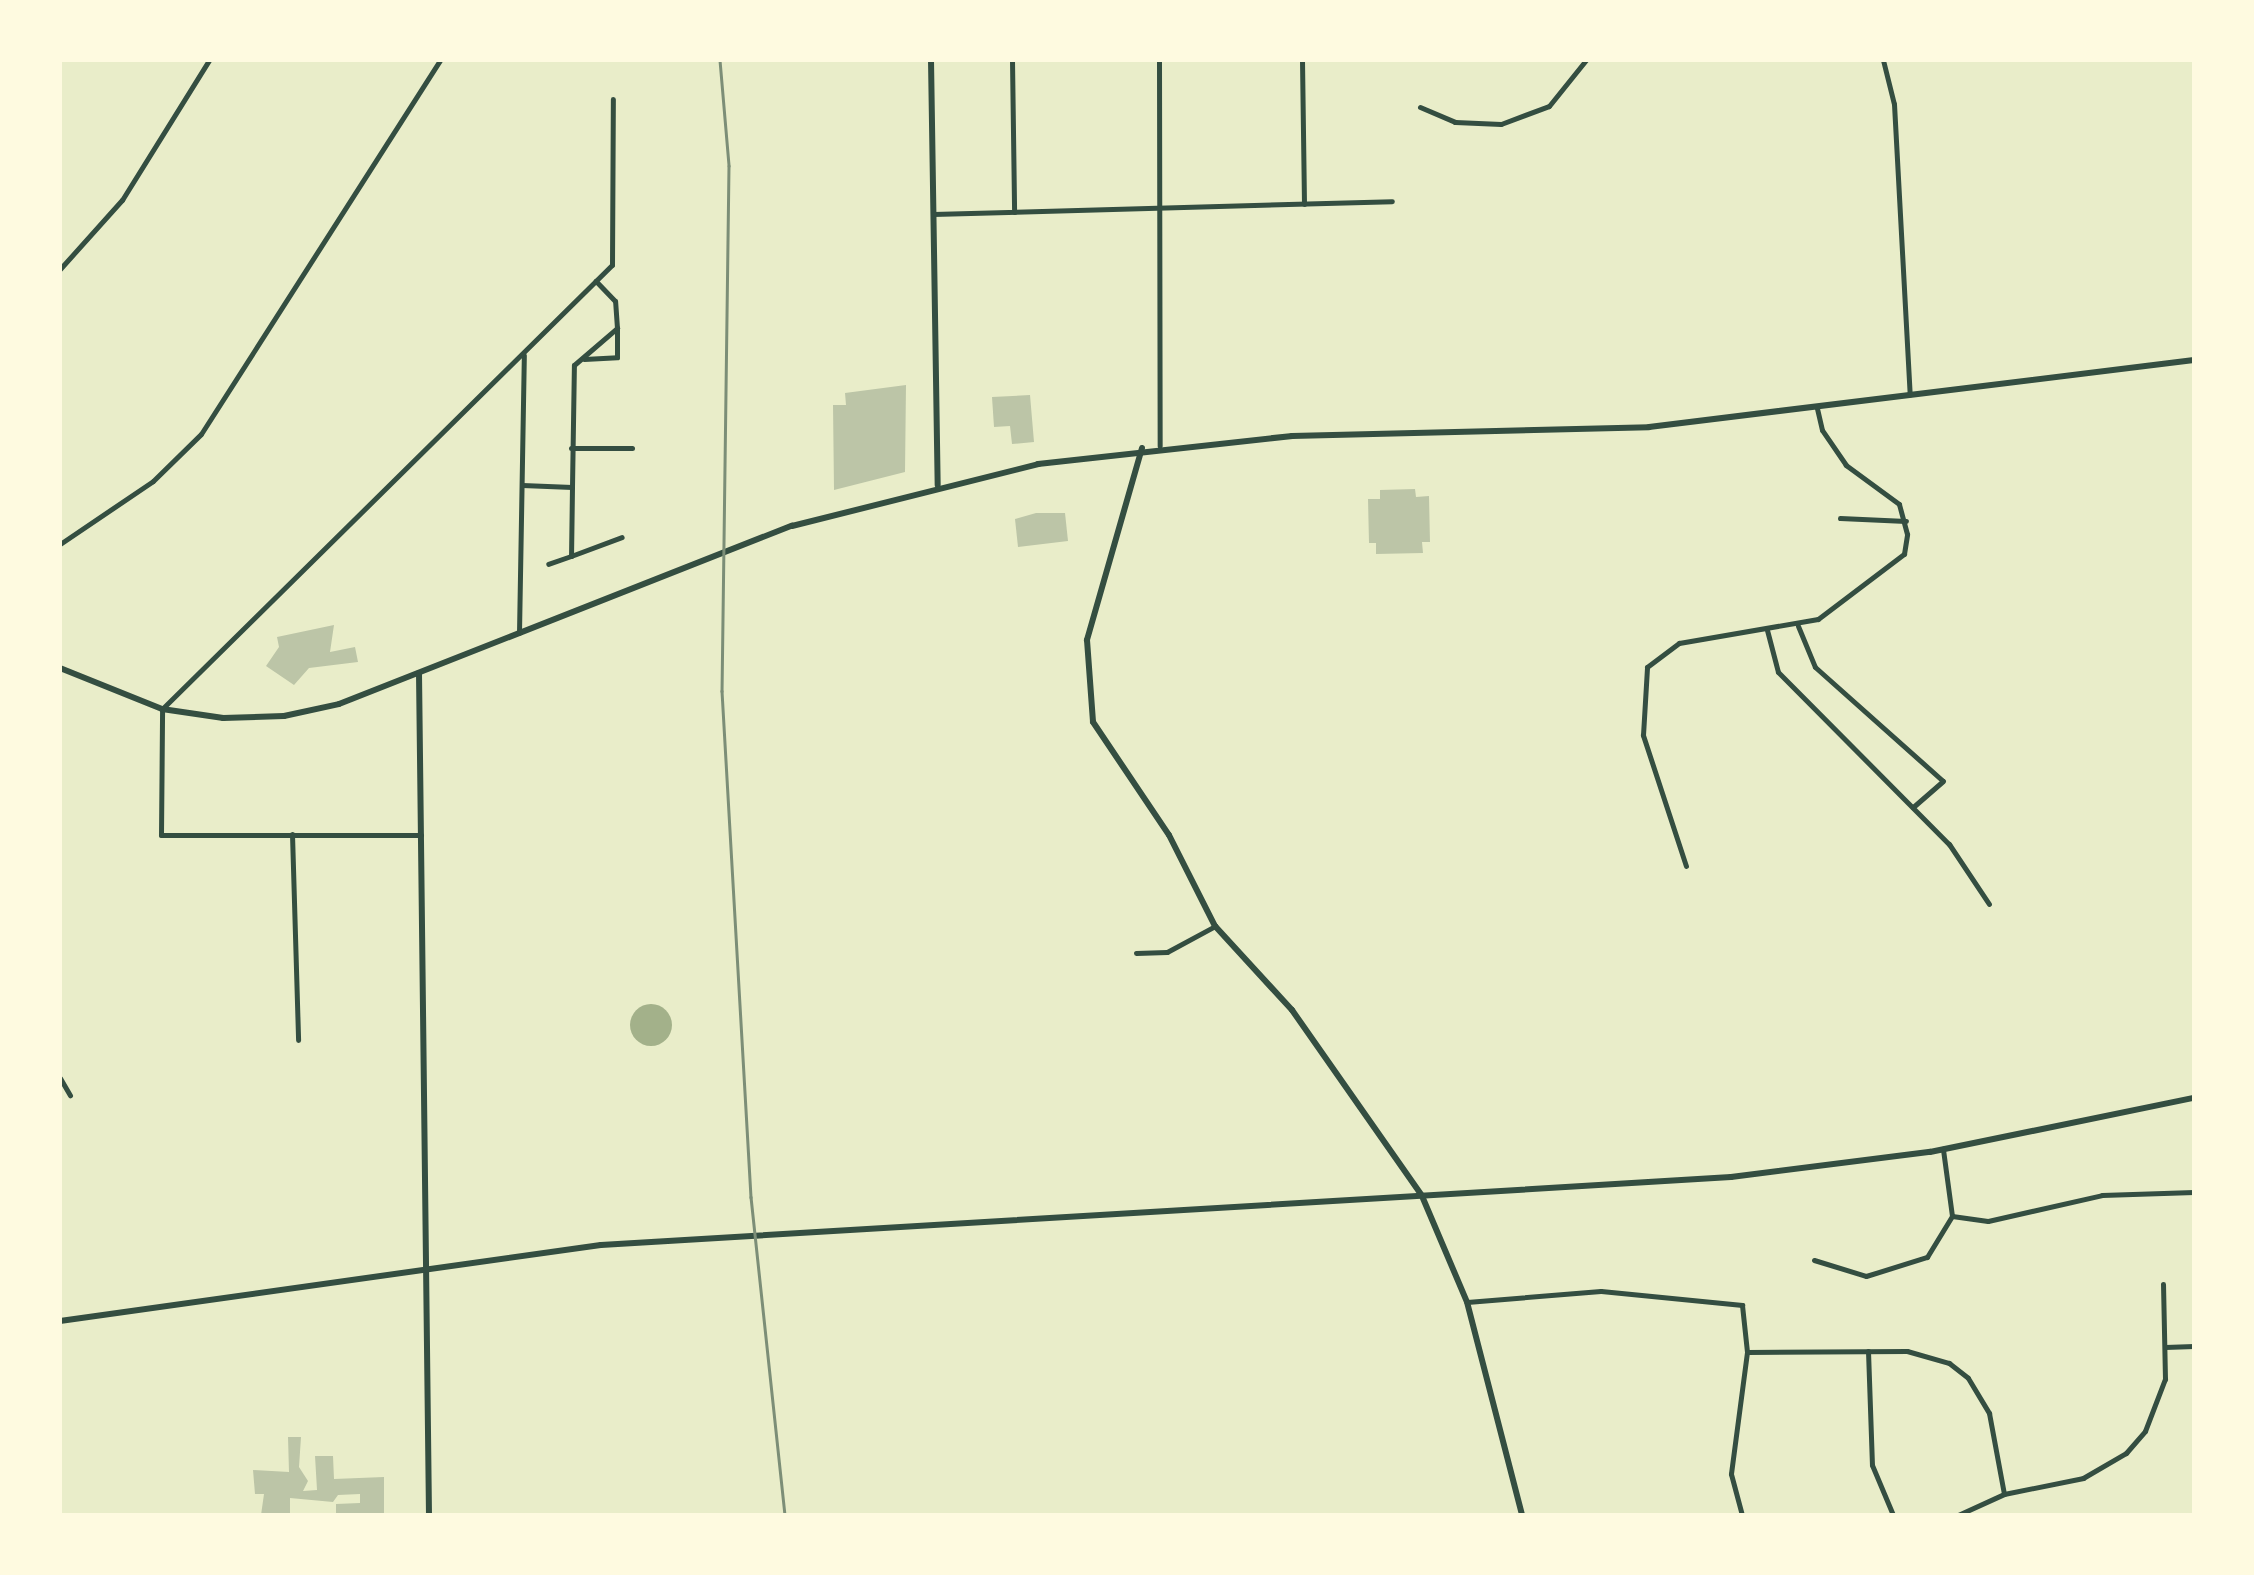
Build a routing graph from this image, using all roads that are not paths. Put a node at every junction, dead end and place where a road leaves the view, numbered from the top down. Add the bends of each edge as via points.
1 (209, 60) edge
2 (440, 60) edge
3 (931, 60) edge
4 (1012, 60) edge
5 (1159, 60) edge
6 (1302, 60) edge
7 (1586, 60) edge
8 (1883, 60) edge
9 (613, 99) dead end
10 (1420, 106) dead end
11 (1392, 201) dead end
12 (1304, 204) junction
13 (1161, 209) junction
14 (1014, 212) junction
15 (933, 214) junction
16 (60, 269) edge
17 (596, 281) junction
18 (617, 328) junction
19 (524, 352) junction
20 (580, 359) junction
21 (2194, 360) edge
22 (1910, 397) junction
23 (1817, 408) junction
24 (1160, 446) junction
25 (571, 448) junction
26 (632, 448) dead end
27 (1142, 448) junction
28 (522, 485) junction
29 (938, 485) junction
30 (572, 487) junction
31 (1840, 518) dead end
32 (1906, 522) junction
33 (622, 538) dead end
34 (60, 544) edge
35 (571, 556) junction
36 (548, 564) dead end
37 (1798, 626) junction
38 (1768, 630) junction
39 (519, 634) junction
40 (60, 668) edge
41 (419, 673) junction
42 (162, 709) junction
43 (1914, 808) junction
44 (292, 834) junction
45 (421, 835) junction
46 (1686, 866) dead end
47 (1989, 904) dead end
48 (1215, 926) junction
49 (1136, 953) dead end
50 (298, 1040) dead end
51 (60, 1078) edge
52 (70, 1095) dead end
53 (2194, 1098) edge
54 (1943, 1149) junction
55 (2194, 1192) edge
56 (1422, 1196) junction
57 (1952, 1216) junction
58 (1814, 1260) dead end
59 (426, 1264) junction
60 (2162, 1284) dead end
61 (1467, 1302) junction
62 (60, 1321) edge
63 (2194, 1346) edge
64 (2165, 1347) junction
65 (1868, 1351) junction
66 (1747, 1352) junction
67 (2004, 1494) junction
68 (429, 1515) edge
69 (1522, 1515) edge
70 (1742, 1515) edge
71 (1893, 1515) edge
72 (1958, 1515) edge

1 - 16 street via 122,200
2 - 34 street via 201,434 153,481
3 - 15 street
4 - 14 street
5 - 13 street
6 - 12 street
7 - 10 street via 1549,106 1501,124 1455,122
8 - 22 street via 1894,104
9 - 17 street via 617,255
11 - 12 street
12 - 13 street
13 - 14 street
13 - 24 street
14 - 15 street
15 - 29 street
17 - 18 street via 615,300
17 - 19 street
18 - 20 street
18 - 20 street via 617,358
19 - 28 street
19 - 42 street
20 - 25 street via 572,375
21 - 22 street
22 - 23 street
23 - 24 street via 1649,427
23 - 32 street via 1822,430 1846,466 1899,504
24 - 27 street
25 - 26 street
25 - 30 street
27 - 29 street
27 - 48 street via 1087,640 1086,696 1104,747 1168,835
28 - 30 street
28 - 39 street
29 - 39 street via 756,541
30 - 35 street
31 - 32 street
32 - 37 street via 1904,554 1894,567
33 - 35 street
35 - 36 street
37 - 38 street
37 - 43 street via 1815,668 1944,781
38 - 43 street via 1778,672
38 - 46 street via 1679,643 1648,666 1643,735
39 - 41 street
40 - 42 street
41 - 42 street via 339,704 284,716 223,718
41 - 45 street
42 - 44 street via 162,836
43 - 47 street via 1950,844
44 - 45 street
44 - 50 street
45 - 59 street
48 - 49 street via 1167,952
48 - 56 street via 1292,1010
51 - 52 street
53 - 54 street
54 - 56 street via 1732,1176
54 - 57 street
55 - 57 street via 2102,1195 1988,1221
56 - 59 street
56 - 61 street
57 - 58 street via 1934,1249 1914,1264 1866,1276
59 - 62 street
59 - 68 street
60 - 64 street
61 - 66 street via 1600,1291 1742,1305
61 - 69 street
63 - 64 street
64 - 67 street via 2158,1405 2126,1453 2083,1478
65 - 66 street
65 - 67 street via 1926,1354 1968,1378 1988,1413
65 - 71 street via 1872,1465
66 - 70 street via 1731,1474
67 - 72 street

